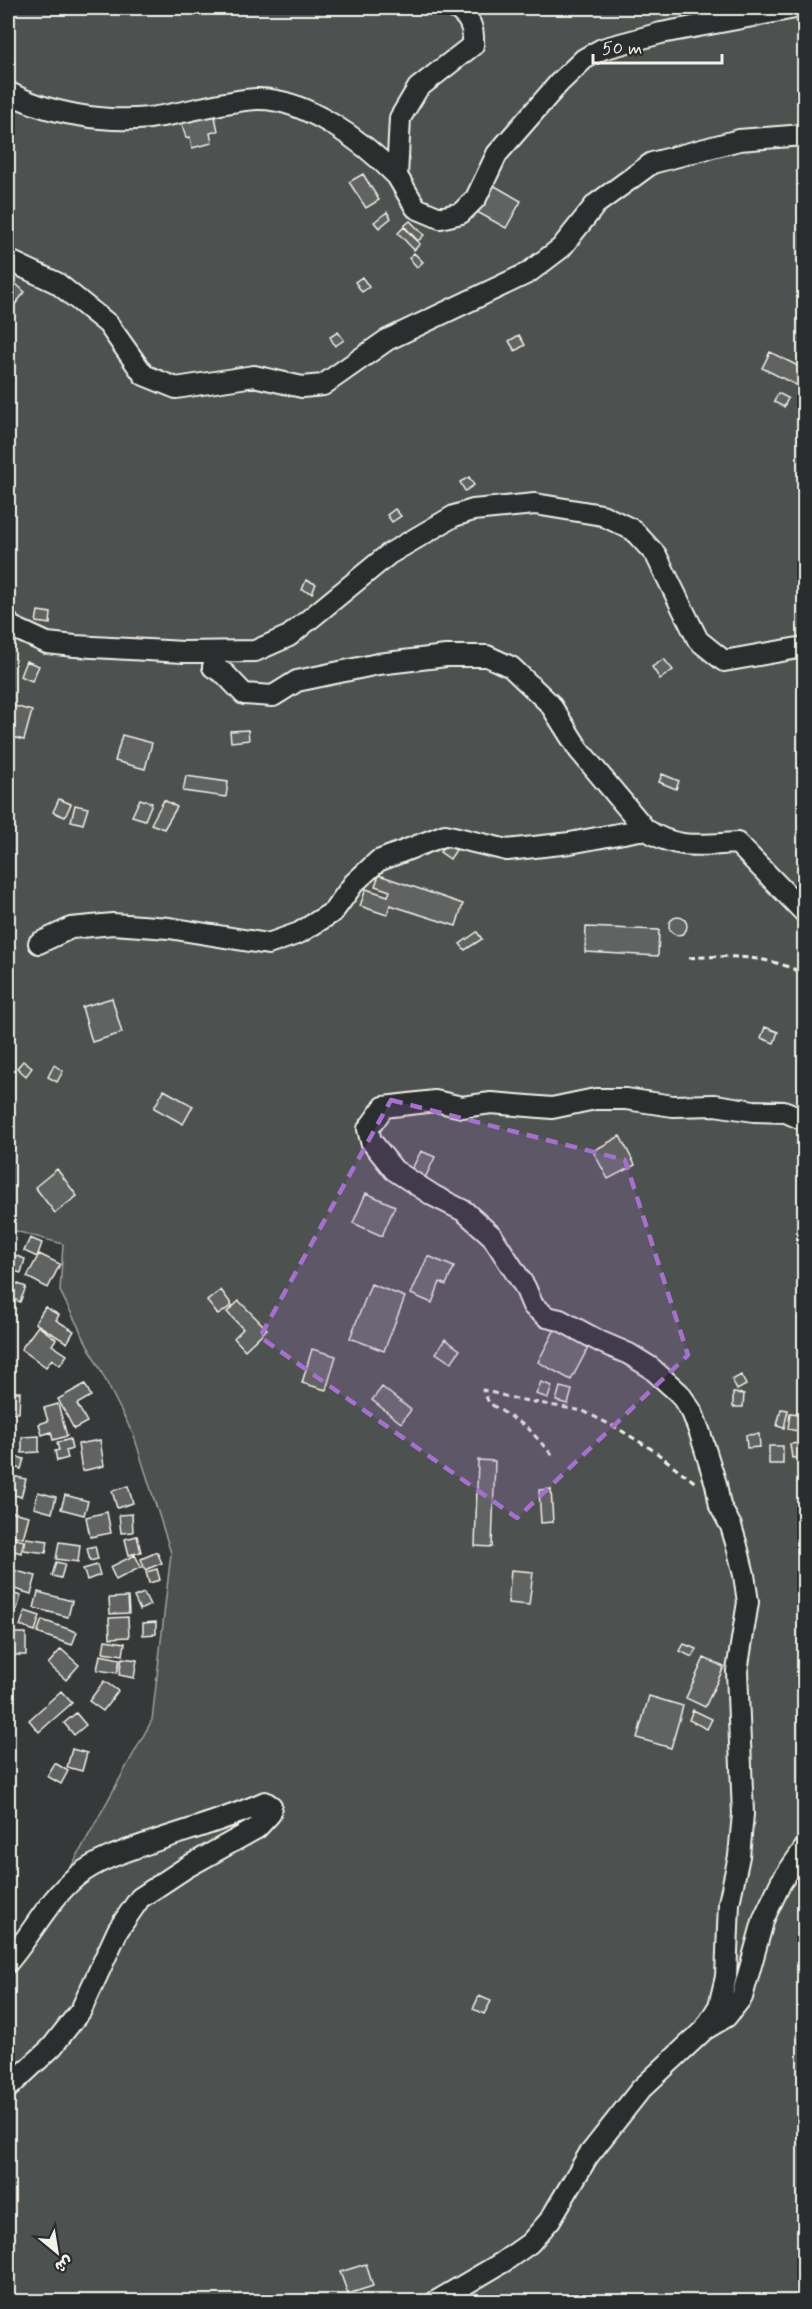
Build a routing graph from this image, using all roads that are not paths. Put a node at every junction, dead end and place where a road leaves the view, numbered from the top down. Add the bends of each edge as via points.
1 (455, 8) edge
2 (795, 8) edge
3 (8, 92) edge
4 (804, 135) edge
5 (397, 176) junction
6 (8, 260) edge
7 (8, 622) edge
8 (804, 647) edge
9 (219, 651) junction
10 (645, 829) junction
11 (804, 912) edge
12 (39, 943) dead end
13 (804, 1120) edge
14 (804, 1849) edge
15 (8, 1962) edge
16 (704, 2030) junction
17 (8, 2088) edge
18 (435, 2301) edge

1 - 5 street via 474,30 473,45 418,88 400,118
2 - 5 street via 661,33 602,49 584,59 497,154 476,198 461,213 440,218 416,208
3 - 5 street via 26,102 98,118 148,118 257,99 278,101 332,123
4 - 6 street via 739,140 652,163 596,204 561,248 528,273 387,340 323,384 302,387 254,376 176,388 165,384 144,375 108,324 57,283
7 - 9 street via 47,643
8 - 9 street via 724,662 698,640 656,555 633,530 602,515 535,504 473,510 454,516 389,554 289,636 255,651
9 - 10 street via 213,667 244,694 273,696 297,681 378,664 446,656 487,656 511,667 550,704 579,750
10 - 11 street via 656,838 683,846 737,843
10 - 12 street via 507,850 445,835 378,861 354,883 333,912 299,933 268,944 170,928 113,924 70,928
13 - 16 street via 786,1112 715,1105 673,1106 626,1099 595,1099 552,1108 491,1103 462,1107 435,1101 384,1107 368,1130 371,1141 394,1170 464,1211 492,1236 533,1306 547,1317 650,1367 679,1393 700,1433 720,1506 737,1546 748,1602 737,1671 743,1814 739,1856 729,1903 726,1977 719,2006
14 - 16 street via 781,1882 764,1918 742,1997 726,2017
15 - 17 street via 58,1894 104,1859 265,1802 271,1806 270,1814 256,1828 140,1898 118,1930 81,2010 52,2048
16 - 18 street via 641,2089 588,2156 550,2220 530,2243

